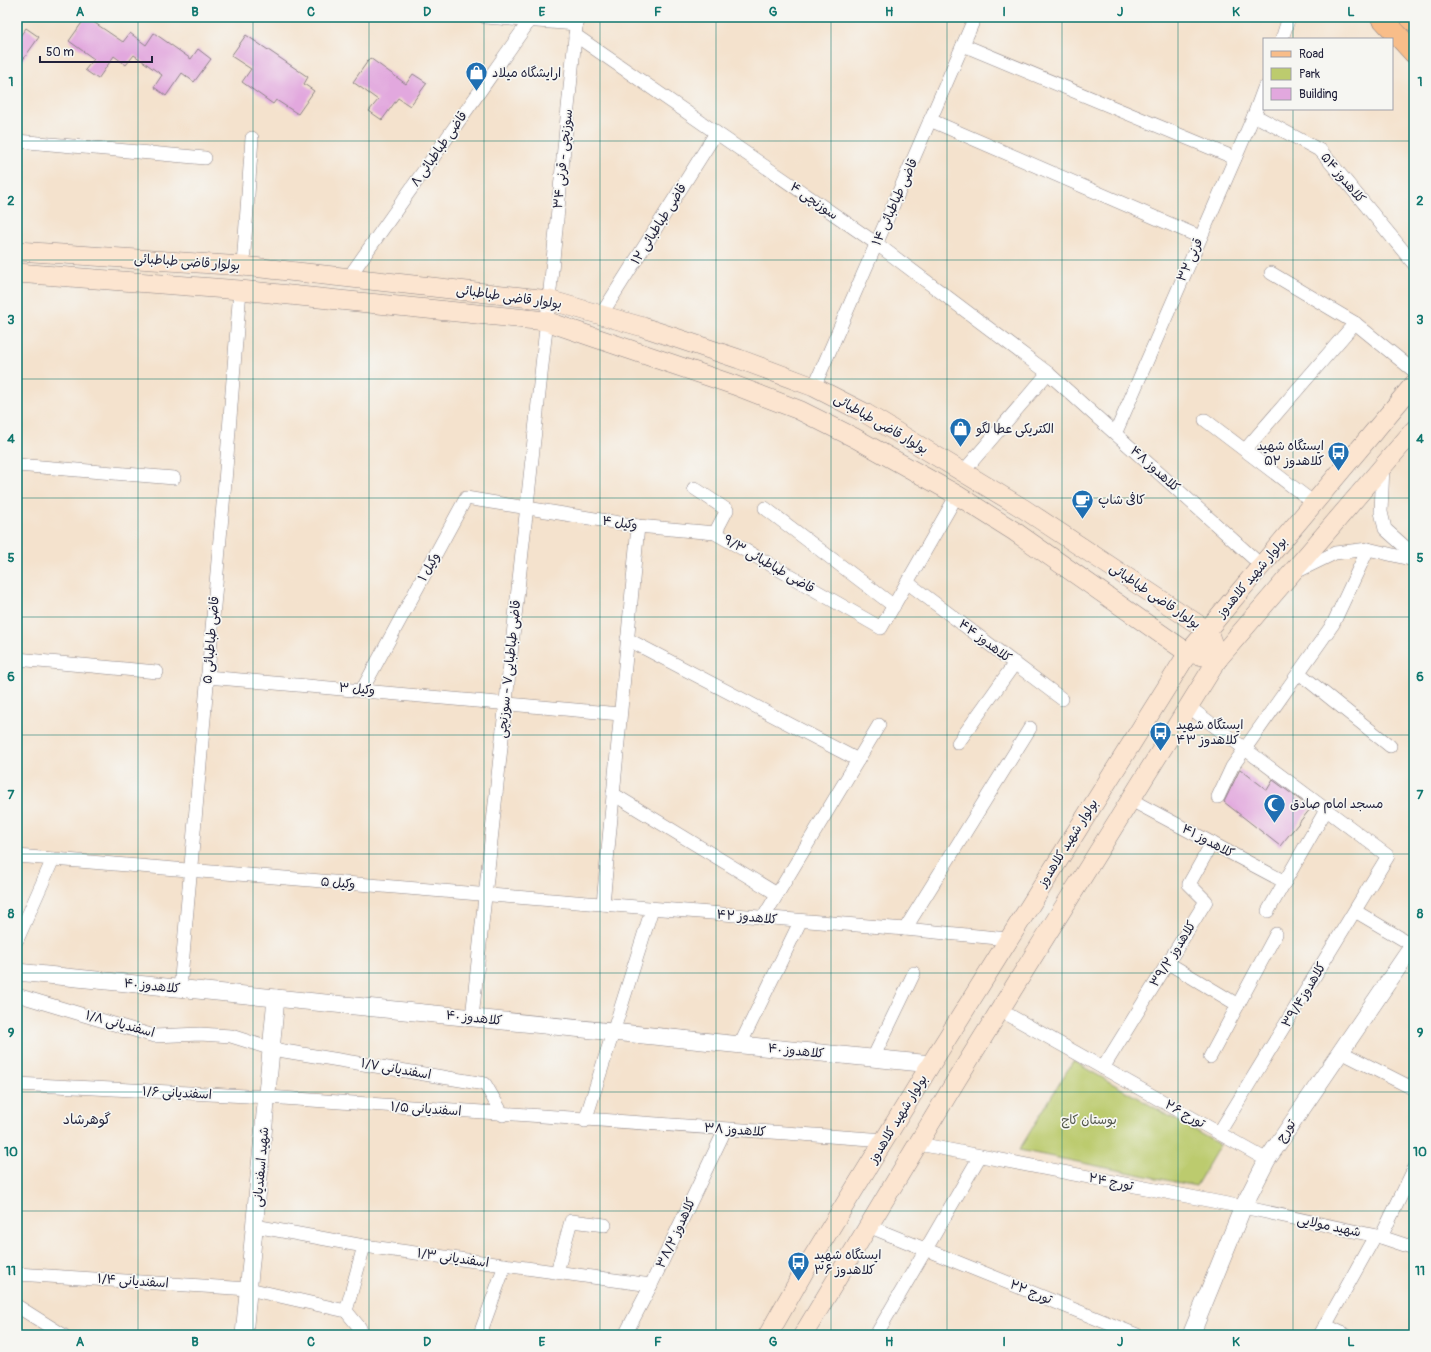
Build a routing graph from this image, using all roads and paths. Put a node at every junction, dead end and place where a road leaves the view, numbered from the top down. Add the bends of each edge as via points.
1 (485, 17) edge
2 (975, 17) edge
3 (1381, 17) edge
4 (1410, 17) edge
5 (1287, 18) edge
6 (530, 20) junction
7 (1414, 21) edge
8 (576, 25) edge
9 (1282, 38) edge
10 (963, 45) junction
11 (1414, 53) edge
12 (1263, 91) edge
13 (1254, 115) junction
14 (930, 120) junction
15 (716, 133) junction
16 (252, 138) dead end
17 (17, 141) edge
18 (205, 158) dead end
19 (1235, 158) junction
20 (1200, 237) junction
21 (877, 244) junction
22 (17, 250) edge
23 (1414, 264) edge
24 (242, 266) junction
25 (17, 273) edge
26 (1271, 273) dead end
27 (349, 278) junction
28 (240, 290) junction
29 (549, 300) junction
30 (601, 315) junction
31 (546, 321) junction
32 (1355, 323) junction
33 (1414, 371) edge
34 (1048, 372) junction
35 (1414, 384) edge
36 (814, 387) junction
37 (1205, 420) dead end
38 (1414, 430) edge
39 (1116, 432) junction
40 (1245, 450) junction
41 (17, 465) edge
42 (1383, 466) junction
43 (963, 472) junction
44 (174, 478) dead end
45 (694, 488) dead end
46 (957, 495) junction
47 (1314, 503) junction
48 (765, 508) dead end
49 (526, 509) junction
50 (638, 526) junction
51 (715, 533) junction
52 (1368, 549) junction
53 (1414, 555) edge
54 (1414, 560) edge
55 (1262, 566) junction
56 (1290, 574) junction
57 (908, 583) junction
58 (894, 606) junction
59 (1208, 631) junction
60 (627, 639) junction
61 (1188, 653) junction
62 (17, 659) edge
63 (1218, 659) junction
64 (1015, 663) junction
65 (157, 672) dead end
66 (1299, 673) junction
67 (208, 677) junction
68 (362, 690) junction
69 (1062, 699) dead end
70 (506, 703) junction
71 (1189, 707) junction
72 (620, 714) junction
73 (879, 725) dead end
74 (1030, 728) dead end
75 (958, 743) dead end
76 (1390, 746) dead end
77 (1245, 749) junction
78 (858, 760) junction
79 (613, 794) junction
80 (1218, 797) dead end
81 (1131, 800) junction
82 (1326, 810) junction
83 (1212, 843) junction
84 (17, 856) edge
85 (54, 859) junction
86 (190, 870) junction
87 (1285, 882) junction
88 (777, 894) junction
89 (485, 895) junction
90 (603, 904) junction
91 (652, 909) junction
92 (1268, 911) dead end
93 (1355, 911) junction
94 (763, 918) junction
95 (800, 922) junction
96 (905, 929) junction
97 (1276, 934) dead end
98 (1008, 939) junction
99 (17, 940) edge
100 (1414, 945) edge
101 (1168, 963) junction
102 (17, 972) edge
103 (914, 973) dead end
104 (180, 988) junction
105 (17, 995) edge
106 (276, 998) junction
107 (1238, 1005) junction
108 (1000, 1010) junction
109 (472, 1018) junction
110 (613, 1032) junction
111 (740, 1045) junction
112 (272, 1049) junction
113 (1341, 1052) junction
114 (1210, 1057) dead end
115 (873, 1058) junction
116 (931, 1064) junction
117 (1103, 1068) junction
118 (17, 1084) edge
119 (1414, 1089) edge
120 (268, 1097) junction
121 (503, 1115) junction
122 (585, 1121) junction
123 (725, 1130) junction
124 (1220, 1133) junction
125 (886, 1140) junction
126 (919, 1144) junction
127 (980, 1156) junction
128 (1267, 1160) junction
129 (1414, 1169) edge
130 (1243, 1207) junction
131 (605, 1225) dead end
132 (255, 1226) junction
133 (868, 1226) junction
134 (1378, 1236) junction
135 (364, 1246) junction
136 (1414, 1248) edge
137 (925, 1250) junction
138 (505, 1265) junction
139 (557, 1272) junction
140 (17, 1274) edge
141 (651, 1285) junction
142 (249, 1289) junction
143 (17, 1306) edge
144 (346, 1311) junction
145 (1323, 1330) edge
146 (480, 1334) edge
147 (63, 1335) edge
148 (244, 1335) edge
149 (358, 1335) edge
150 (624, 1335) edge
151 (768, 1335) edge
152 (803, 1335) edge
153 (876, 1335) edge
154 (1137, 1335) edge
155 (1191, 1335) edge
156 (1346, 1335) edge

1 - 6 street
2 - 10 street, قاضی طباطبائی ۱۴
3 - 11 main road
4 - 7 main road
5 - 9 street
6 - 8 street
6 - 27 street, قاضی طباطبائی ۸
8 - 15 street, سوزنچی ۴
8 - 29 street, سوزنچی - قرنی ۳۴
10 - 14 street, قاضی طباطبائی ۱۴
10 - 19 street
12 - 13 street, قرنی ۳۲
13 - 19 street, قرنی ۳۲
13 - 23 street, کلاهدوز ۵۴ via 1321,151
14 - 20 street
14 - 21 street, قاضی طباطبائی ۱۴
15 - 21 street, سوزنچی ۴
15 - 30 street, قاضی طباطبائی ۱۲
16 - 24 street
17 - 18 street
19 - 20 street, قرنی ۳۲
20 - 39 street, قرنی ۳۲
21 - 34 street, سوزنچی ۴
21 - 36 street, قاضی طباطبائی ۱۴
22 - 24 main road, بولوار قاضی طباطبائی
24 - 27 main road, بولوار قاضی طباطبائی
25 - 28 main road, بولوار قاضی طباطبائی
26 - 32 street
27 - 29 main road, بولوار قاضی طباطبائی
28 - 31 main road, بولوار قاضی طباطبائی
28 - 67 street, قاضی طباطبائی ۵
29 - 30 main road, بولوار قاضی طباطبائی
29 - 31 street, سوزنچی - قرنی ۳۴
30 - 36 main road, بولوار قاضی طباطبائی via 739,359
31 - 46 main road, بولوار قاضی طباطبائی via 706,375 799,410
31 - 49 street, قاضی طباطبایی۷ - سوزنچی
32 - 33 street
32 - 40 street
34 - 39 street, کلاهدوز ۴۸
34 - 43 street
35 - 47 main road, بولوار شهید کلاهدوز
36 - 43 main road, بولوار قاضی طباطبائی via 865,413
37 - 40 street
38 - 42 main road, بولوار شهید کلاهدوز
39 - 55 street, کلاهدوز ۴۸
40 - 47 street
41 - 44 street
42 - 53 street via 1381,512 1385,528
42 - 56 main road, بولوار شهید کلاهدوز
43 - 59 main road, بولوار قاضی طباطبائی via 1024,509
45 - 51 street, قاضی طباطبائی ۹/۳ via 727,510
46 - 57 street
46 - 61 main road, بولوار قاضی طباطبائی via 1014,531
47 - 55 main road, بولوار شهید کلاهدوز
48 - 58 street
49 - 50 street, وکيل ۴
49 - 68 street, وکيل ۱ via 466,498
49 - 70 street, قاضی طباطبایی۷ - سوزنچی
50 - 51 street, وکيل ۴
50 - 60 street
51 - 58 street, قاضی طباطبائی ۹/۳ via 881,628
52 - 54 street
52 - 56 street via 1336,553
52 - 66 street via 1333,624
55 - 59 main road, بولوار شهید کلاهدوز
56 - 63 main road, بولوار شهید کلاهدوز
57 - 58 street
57 - 64 street, کلاهدوز ۴۴
59 - 61 main road, بولوار شهید کلاهدوز
59 - 63 main road, بولوار قاضی طباطبائی
60 - 72 street
60 - 78 street
61 - 63 main road, بولوار قاضی طباطبائی
61 - 98 main road, بولوار شهید کلاهدوز
62 - 65 street
63 - 71 main road, بولوار شهید کلاهدوز
64 - 69 street, کلاهدوز ۴۴
64 - 75 street
66 - 76 street
66 - 77 street
67 - 68 street, وکيل ۳
67 - 86 street, قاضی طباطبائی ۵
68 - 70 street, وکيل ۳
70 - 72 street, وکيل ۳
70 - 89 street, قاضی طباطبایی۷ - سوزنچی
71 - 77 street
71 - 81 main road, بولوار شهید کلاهدوز
72 - 79 street
73 - 78 street
74 - 96 street
77 - 80 street via 1232,767
77 - 82 street
78 - 88 street
79 - 88 street
79 - 90 street
81 - 83 street, کلاهدوز ۴۱
81 - 108 main road, بولوار شهید کلاهدوز
82 - 87 street
82 - 93 street, کلاهدوز۳۹/۴ via 1388,856
83 - 87 street, کلاهدوز ۴۱
83 - 101 street, کلاهدوز ۳۹/۲ via 1189,884 1206,901
84 - 85 street, وکيل ۵
85 - 86 street, وکيل ۵
85 - 99 street
86 - 89 street, وکيل ۵
86 - 104 street, قاضی طباطبائی ۵
87 - 92 street
88 - 94 street
89 - 90 street, کلاهدوز ۴۲
89 - 109 street, قاضی طباطبایی۷ - سوزنچی
90 - 91 street, کلاهدوز ۴۲
91 - 94 street, کلاهدوز ۴۲
91 - 110 street
93 - 100 street
93 - 124 street, کلاهدوز۳۹/۴
94 - 95 street, کلاهدوز ۴۲
95 - 96 street, کلاهدوز ۴۲
95 - 111 street
96 - 98 street, کلاهدوز ۴۲
97 - 107 street
98 - 116 main road, بولوار شهید کلاهدوز
100 - 113 street, تورج
101 - 107 street
101 - 117 street, کلاهدوز ۳۹/۲
102 - 104 street, کلاهدوز ۴۰
103 - 115 street
104 - 106 street, کلاهدوز ۴۰
105 - 112 street, اسفندیانی ۱/۸ via 154,1036 232,1036
106 - 109 street, کلاهدوز ۴۰
106 - 112 street, شهید اسفندیانی
107 - 114 street
108 - 117 street, تورج ۲۶
108 - 126 main road, بولوار شهید کلاهدوز
109 - 110 street, کلاهدوز ۴۰
110 - 111 street, کلاهدوز ۴۰
110 - 122 street
111 - 115 street, کلاهدوز ۴۰
112 - 120 street, شهید اسفندیانی
112 - 121 street, ۱/۷ اسفندیانی via 485,1084
113 - 119 street
113 - 128 street, تورج
115 - 116 street, کلاهدوز ۴۰
116 - 125 main road, بولوار شهید کلاهدوز
117 - 124 street, تورج ۲۶
118 - 120 street, اسفندیانی ۱/۶
120 - 121 street, اسفندیانی ۱/۵
120 - 132 street, شهید اسفندیانی
121 - 122 street, اسفندیانی ۱/۵
122 - 123 street, کلاهدوز ۳۸
123 - 125 street, کلاهدوز ۳۸
123 - 141 street, کلاهدوز ۳۸/۲
124 - 128 street, تورج ۲۶
125 - 151 main road, بولوار شهید کلاهدوز via 806,1268
126 - 127 street, تورج ۲۴
126 - 133 main road, بولوار شهید کلاهدوز
127 - 130 street, تورج ۲۴
127 - 137 street
128 - 130 street, تورج
129 - 134 street
130 - 134 street, شهید مولایی
130 - 155 street, تورج
131 - 139 street via 571,1221
132 - 135 street, اسفندیانی ۱/۳
132 - 142 street, شهید اسفندیانی
133 - 137 street, تورج ۲۲
133 - 152 main road, بولوار شهید کلاهدوز
134 - 136 street, شهید مولایی
134 - 145 street
135 - 138 street, اسفندیانی ۱/۳
135 - 144 street
137 - 153 street
137 - 154 street, تورج ۲۲
138 - 139 street, اسفندیانی ۱/۳
138 - 146 street
139 - 141 street, اسفندیانی ۱/۳
140 - 142 street, اسفندیانی ۱/۴
141 - 150 street, کلاهدوز ۳۸/۲
142 - 144 street, اسفندیانی ۱/۴
142 - 148 street, شهید اسفندیانی
143 - 147 street
144 - 149 street via 360,1328
145 - 156 street

